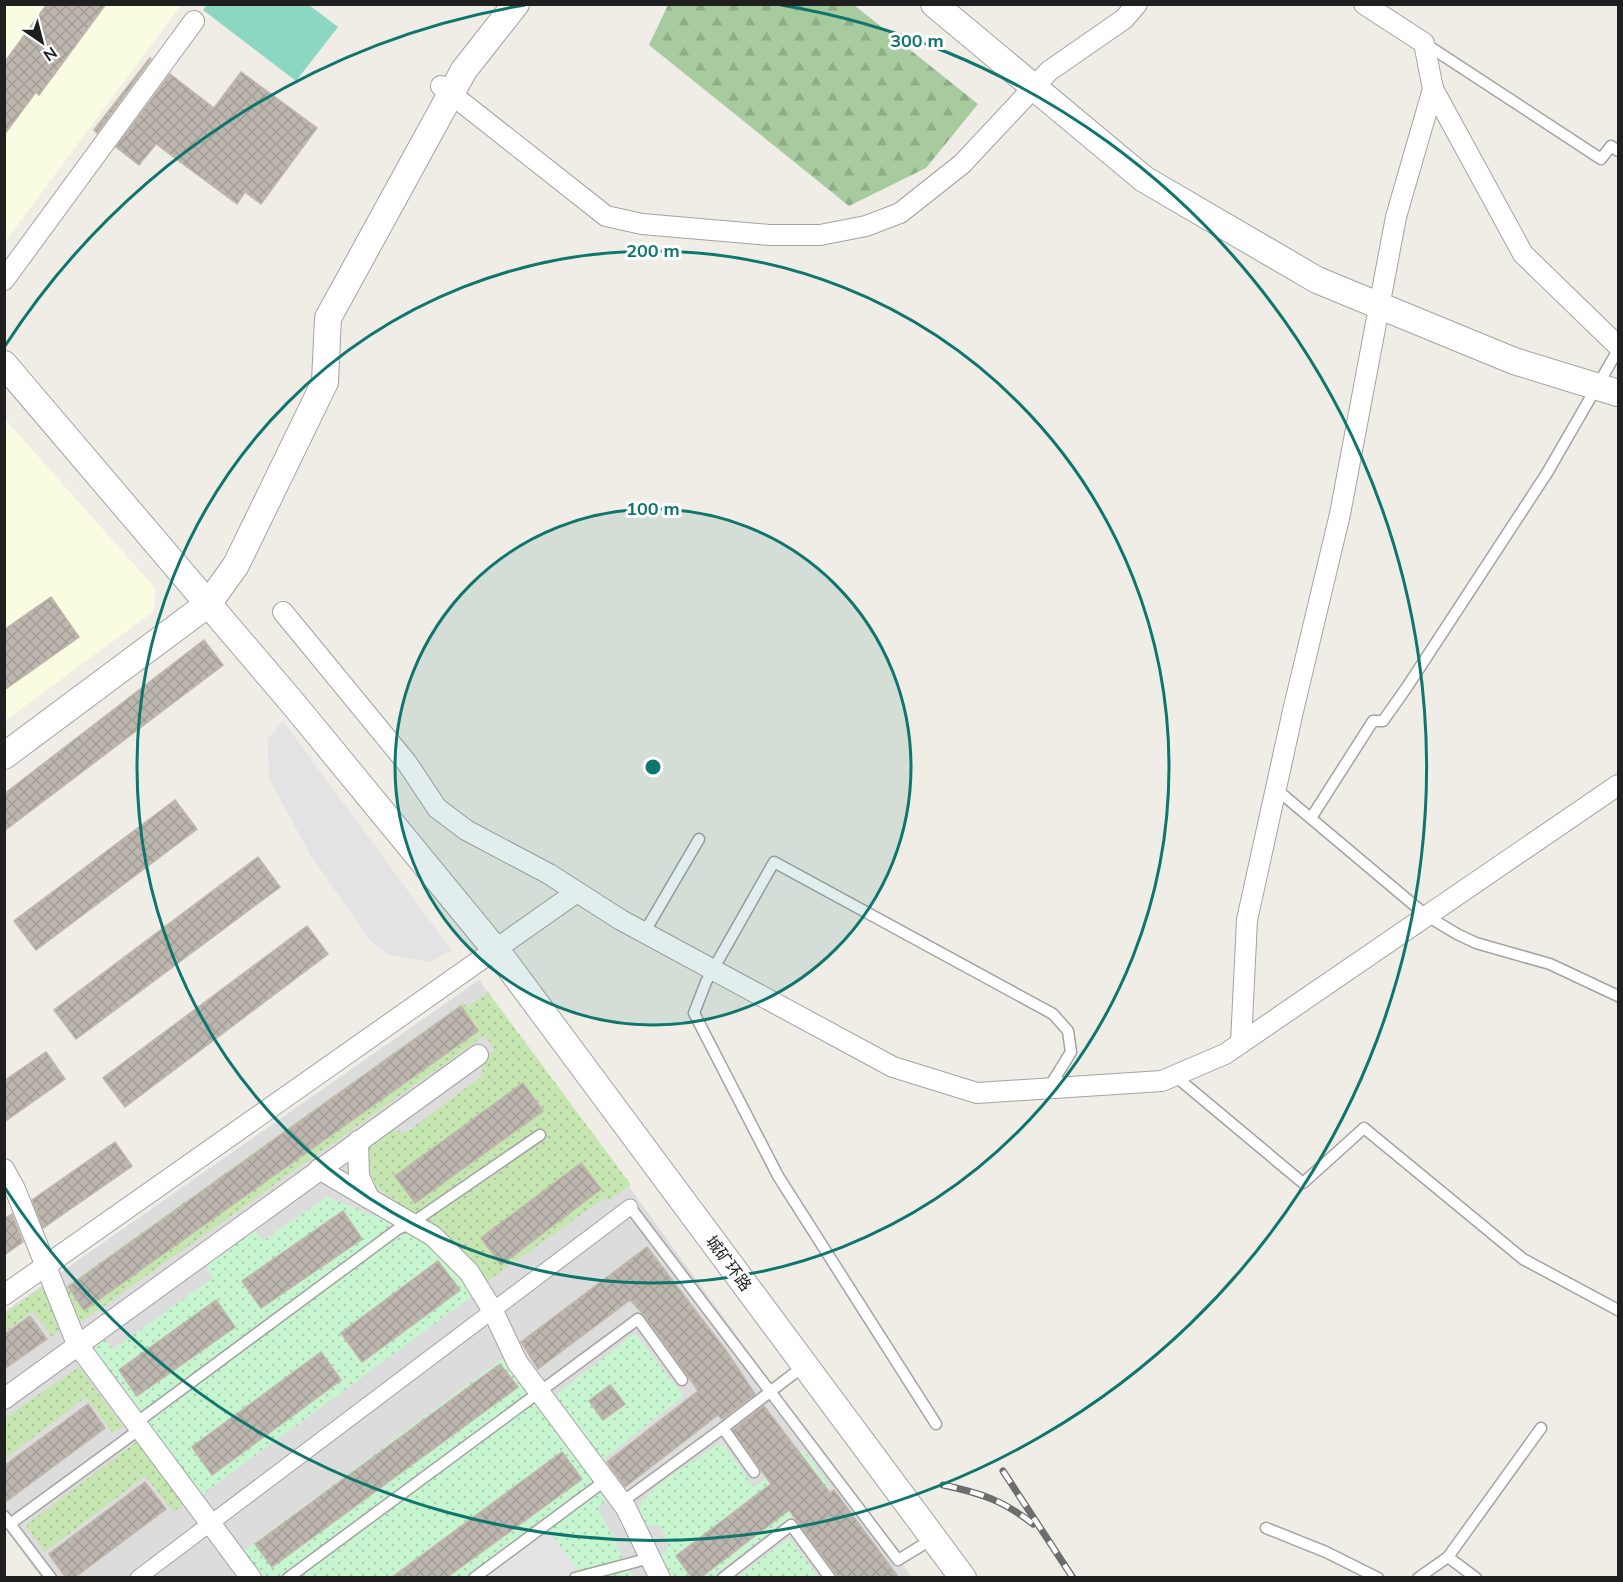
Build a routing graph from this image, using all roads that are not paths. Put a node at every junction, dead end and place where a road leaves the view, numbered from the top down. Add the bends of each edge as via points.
1 (495, 4) edge
2 (516, 4) edge
3 (934, 4) edge
4 (1137, 4) edge
5 (1364, 4) edge
6 (194, 21) dead end
7 (1424, 43) junction
8 (1034, 86) junction
9 (1433, 89) junction
10 (446, 90) junction
11 (1618, 151) edge
12 (4, 280) edge
13 (1379, 305) junction
14 (1618, 348) edge
15 (4, 364) edge
16 (1608, 390) edge
17 (203, 598) junction
18 (283, 612) dead end
19 (4, 737) edge
20 (4, 756) edge
21 (1618, 785) edge
22 (1276, 789) junction
23 (1311, 818) junction
24 (699, 839) dead end
25 (577, 892) junction
26 (1427, 916) junction
27 (644, 933) junction
28 (493, 950) junction
29 (713, 970) junction
30 (1618, 996) edge
31 (1241, 1043) junction
32 (478, 1055) dead end
33 (1175, 1076) junction
34 (1048, 1089) junction
35 (540, 1135) dead end
36 (358, 1142) junction
37 (4, 1169) edge
38 (320, 1169) junction
39 (368, 1196) junction
40 (630, 1207) joint
41 (412, 1223) junction
42 (44, 1267) junction
43 (4, 1295) edge
44 (1618, 1310) edge
45 (493, 1311) junction
46 (76, 1344) junction
47 (805, 1365) junction
48 (682, 1380) dead end
49 (770, 1392) junction
50 (541, 1393) junction
51 (4, 1399) edge
52 (936, 1424) dead end
53 (138, 1426) junction
54 (723, 1428) junction
55 (1541, 1428) dead end
56 (754, 1472) dead end
57 (606, 1480) junction
58 (622, 1503) junction
59 (7, 1520) edge
60 (210, 1523) junction
61 (1266, 1528) dead end
62 (934, 1538) junction
63 (1448, 1557) junction
64 (650, 1558) junction
65 (51, 1578) edge
66 (138, 1578) edge
67 (251, 1578) edge
68 (288, 1578) edge
69 (474, 1578) edge
70 (575, 1578) edge
71 (660, 1578) edge
72 (723, 1578) edge
73 (830, 1578) edge
74 (963, 1578) edge
75 (1378, 1578) edge
76 (1418, 1578) edge
77 (1476, 1578) edge

1 - 10 street via 457,57
2 - 10 street
3 - 8 street
4 - 8 street via 1124,19 1049,71
5 - 7 street
6 - 12 street
7 - 9 street
7 - 11 lane via 1601,159 1611,146
8 - 10 street via 962,164 900,213 866,226 820,235 770,236 642,224 606,216
8 - 13 street via 1144,179 1317,280
9 - 13 street via 1396,217
9 - 14 street via 1523,254
10 - 17 street via 311,322 312,382
13 - 16 street via 1514,361
13 - 22 street via 1340,514
14 - 16 lane
15 - 17 street, 城矿环路
16 - 23 lane via 1547,472 1383,721 1373,721
17 - 19 street
17 - 20 street
17 - 28 street, 城矿环路
18 - 25 street via 407,763 437,808 466,830
21 - 26 street
22 - 23 lane
22 - 31 street via 1247,920
23 - 26 lane
24 - 27 lane
25 - 27 street
25 - 28 street
26 - 30 lane via 1476,943 1550,964
26 - 31 street
27 - 29 street
28 - 42 street
28 - 47 street, 城矿环路
29 - 34 street via 893,1067 977,1093
29 - 34 lane via 774,862 1053,1014 1068,1031 1071,1052
29 - 52 lane via 694,1013 777,1176
31 - 33 street
32 - 36 street
33 - 34 street via 1162,1082
33 - 44 lane via 1303,1183 1364,1128 1523,1259
35 - 41 lane
36 - 38 street
36 - 39 street via 359,1176
37 - 42 street
38 - 39 street
38 - 46 street
39 - 41 street
40 - 45 street
40 - 49 lane
41 - 45 street via 433,1236 469,1272
41 - 53 lane via 398,1229
42 - 43 street
42 - 46 street
45 - 50 street via 516,1362
45 - 60 street
46 - 51 street
46 - 53 street
47 - 49 lane
47 - 62 street, 城矿环路
48 - 50 lane via 638,1319
49 - 54 lane
49 - 62 lane via 898,1560
50 - 57 street
50 - 68 lane
53 - 59 lane
53 - 60 street
54 - 56 lane
54 - 58 lane
55 - 63 lane
57 - 58 street
57 - 69 lane
58 - 64 street
59 - 65 lane
60 - 66 street
60 - 67 street
61 - 75 lane
62 - 74 street, 城矿环路
63 - 76 lane
63 - 77 lane
64 - 70 lane
64 - 71 street
72 - 73 lane via 791,1525

